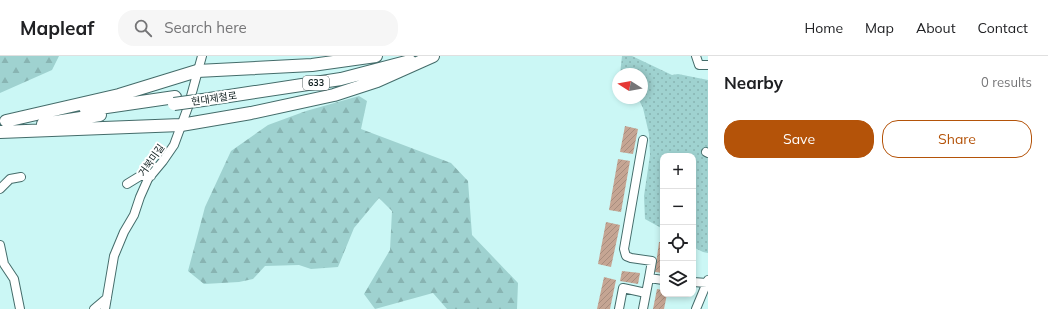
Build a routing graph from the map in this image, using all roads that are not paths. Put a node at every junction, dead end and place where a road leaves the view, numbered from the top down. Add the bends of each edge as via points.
1 (202, 56) edge
2 (376, 56) edge
3 (408, 56) edge
4 (427, 56) edge
5 (433, 56) edge
6 (696, 56) edge
7 (708, 65) edge
8 (197, 71) junction
9 (203, 96) junction
10 (181, 125) junction
11 (1, 126) edge
12 (643, 140) dead end
13 (151, 176) junction
14 (21, 177) dead end
15 (127, 184) dead end
16 (0, 189) edge
17 (0, 245) edge
18 (649, 278) junction
19 (660, 280) edge
20 (696, 282) edge
21 (708, 282) edge
22 (646, 293) junction
23 (107, 298) junction
24 (20, 309) edge
25 (94, 309) edge
26 (105, 309) edge
27 (619, 309) edge
28 (643, 309) edge
29 (696, 309) edge

1 - 8 street, 거북미길
2 - 8 highway via 312,65
3 - 9 highway, 현대제철로 / 633 via 334,74
4 - 9 highway, 현대제철로 / 633 via 341,78
5 - 10 highway via 376,82 334,95
6 - 7 street via 699,65
8 - 10 street, 거북미길
8 - 11 highway via 119,95
9 - 11 highway, 현대제철로 / 633, bridge
10 - 11 highway
10 - 13 street, 거북미길 via 174,145
12 - 18 street via 624,249 626,256 652,262
13 - 15 street via 140,176
13 - 23 street, 거북미길 via 114,256
14 - 16 street via 10,179
17 - 24 street via 4,264 14,279
18 - 19 street
18 - 22 street
20 - 21 street
21 - 29 street
22 - 27 street via 623,288
22 - 28 street
23 - 25 street
23 - 26 street, 거북미길

